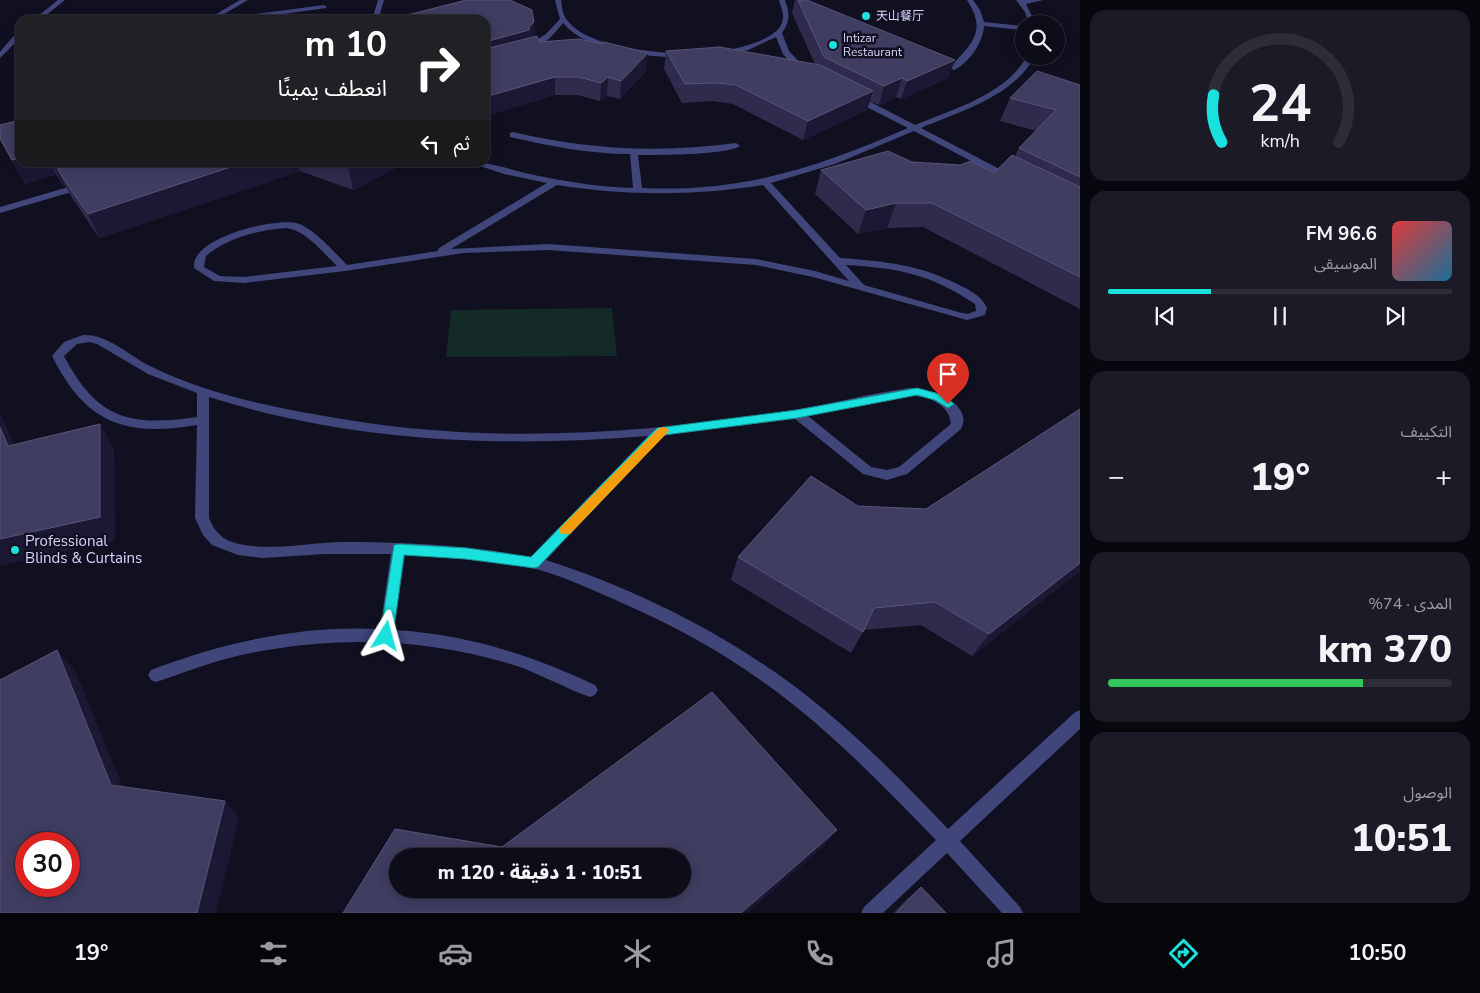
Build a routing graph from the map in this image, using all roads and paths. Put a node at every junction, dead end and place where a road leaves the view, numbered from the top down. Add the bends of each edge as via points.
1 (62, 0) edge
2 (245, 0) edge
3 (329, 0) edge
4 (381, 0) edge
5 (558, 0) edge
6 (782, 0) edge
7 (970, 0) edge
8 (1040, 0) edge
9 (1021, 2) edge
10 (324, 7) junction
11 (42, 15) edge
12 (218, 15) edge
13 (263, 15) edge
14 (321, 15) edge
15 (376, 15) edge
16 (1028, 15) edge
17 (562, 20) junction
18 (982, 24) junction
19 (1015, 27) edge
20 (778, 33) junction
21 (15, 40) edge
22 (583, 44) edge
23 (603, 44) junction
24 (544, 48) edge
25 (0, 56) edge
26 (695, 56) edge
27 (749, 58) edge
28 (784, 65) edge
29 (1026, 65) edge
30 (954, 68) dead end
31 (804, 72) junction
32 (1023, 72) junction
33 (1033, 74) edge
34 (813, 76) edge
35 (846, 93) edge
36 (914, 128) junction
37 (513, 136) dead end
38 (736, 146) dead end
39 (634, 154) junction
40 (489, 167) edge
41 (93, 182) edge
42 (765, 182) junction
43 (1019, 182) edge
44 (554, 183) junction
45 (638, 190) junction
46 (0, 210) edge
47 (437, 254) junction
48 (837, 261) junction
49 (345, 268) junction
50 (860, 286) junction
51 (203, 391) junction
52 (797, 414) junction
53 (203, 420) junction
54 (661, 431) junction
55 (399, 549) junction
56 (534, 563) junction
57 (386, 636) junction
58 (156, 675) dead end
59 (590, 690) dead end
60 (1080, 718) edge
61 (948, 841) junction
62 (870, 913) edge
63 (1014, 913) edge

1 - 11 street
2 - 12 street
3 - 10 street
4 - 15 street
5 - 17 street via 557,9
6 - 20 street via 788,17
7 - 18 street
8 - 9 street
9 - 16 street
10 - 13 street
10 - 14 street
17 - 23 street via 578,33
17 - 24 street via 549,36 521,53
18 - 19 street
18 - 30 street via 974,46
20 - 27 street via 744,49 716,54
20 - 31 street via 786,52
21 - 25 street
22 - 23 street
23 - 26 street via 651,55
28 - 31 street
29 - 32 street
31 - 34 street
32 - 33 street
32 - 36 street via 987,96
35 - 36 street
36 - 42 street via 816,167
36 - 43 street
37 - 39 street via 571,148
38 - 39 street
39 - 45 street
40 - 44 street
41 - 46 street
42 - 45 street via 697,189
42 - 48 street
44 - 45 street
44 - 47 street
47 - 49 street
47 - 50 street via 520,246 718,258 785,267
48 - 50 street
48 - 50 street via 914,268 979,302 981,313 967,317
49 - 49 street via 230,281 207,274 199,268 198,262 209,248 220,243 266,226 287,224 302,230
51 - 53 street
51 - 53 street via 147,368 95,339 70,343 58,356 91,404 105,415 149,426
51 - 54 street via 339,422 455,436 524,438
52 - 52 street via 867,471 887,475 903,471 957,426 958,418 939,398 917,392
52 - 54 street
53 - 55 street via 202,518 213,539 254,552 326,548
54 - 56 street
55 - 56 street
55 - 57 street
56 - 61 street via 639,604 746,663 828,725
57 - 58 street via 333,636 263,644
57 - 59 street via 463,645 506,656
60 - 61 street
61 - 62 street
61 - 63 street

